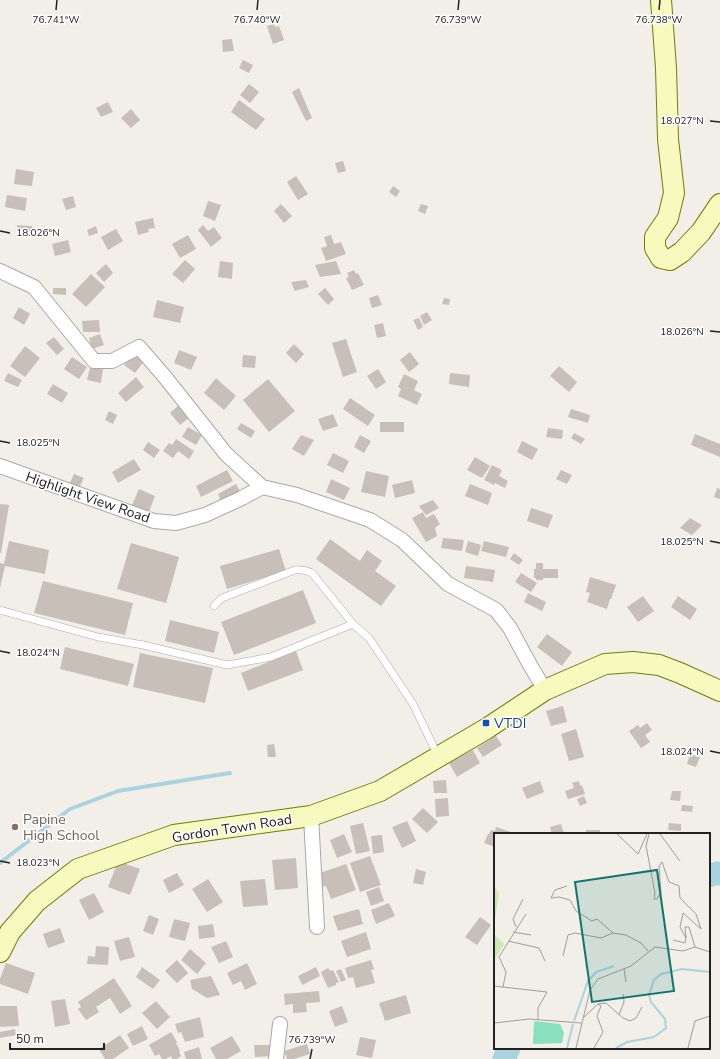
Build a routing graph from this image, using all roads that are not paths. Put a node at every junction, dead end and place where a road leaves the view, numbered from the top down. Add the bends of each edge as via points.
1 (661, 0) edge
2 (720, 204) edge
3 (0, 271) edge
4 (0, 466) edge
5 (262, 487) junction
6 (214, 606) dead end
7 (0, 610) edge
8 (353, 624) junction
9 (544, 690) junction
10 (720, 691) edge
11 (439, 757) junction
12 (311, 816) junction
13 (317, 927) dead end
14 (0, 952) edge
15 (280, 1024) dead end
16 (276, 1059) edge

1 - 2 main road via 668,139 674,194 668,218 655,237 654,248 661,258 670,260 682,252 701,232
3 - 5 street via 34,287 94,361 112,361 139,347 226,454
4 - 5 street, Highlight View Road via 154,521 176,523 205,515
5 - 9 street via 297,495 370,520 402,540 448,584 496,610 510,628
6 - 8 lane via 222,598 295,570 306,570 312,573
7 - 8 lane via 98,637 227,664 271,657
8 - 11 lane via 369,638 413,704
9 - 10 main road, Gordon Town Road via 605,664 632,662 659,665
9 - 11 main road, Gordon Town Road
11 - 12 main road, Gordon Town Road via 380,791
12 - 13 street
12 - 14 main road, Gordon Town Road via 174,835 78,869 37,901 10,932
15 - 16 street

